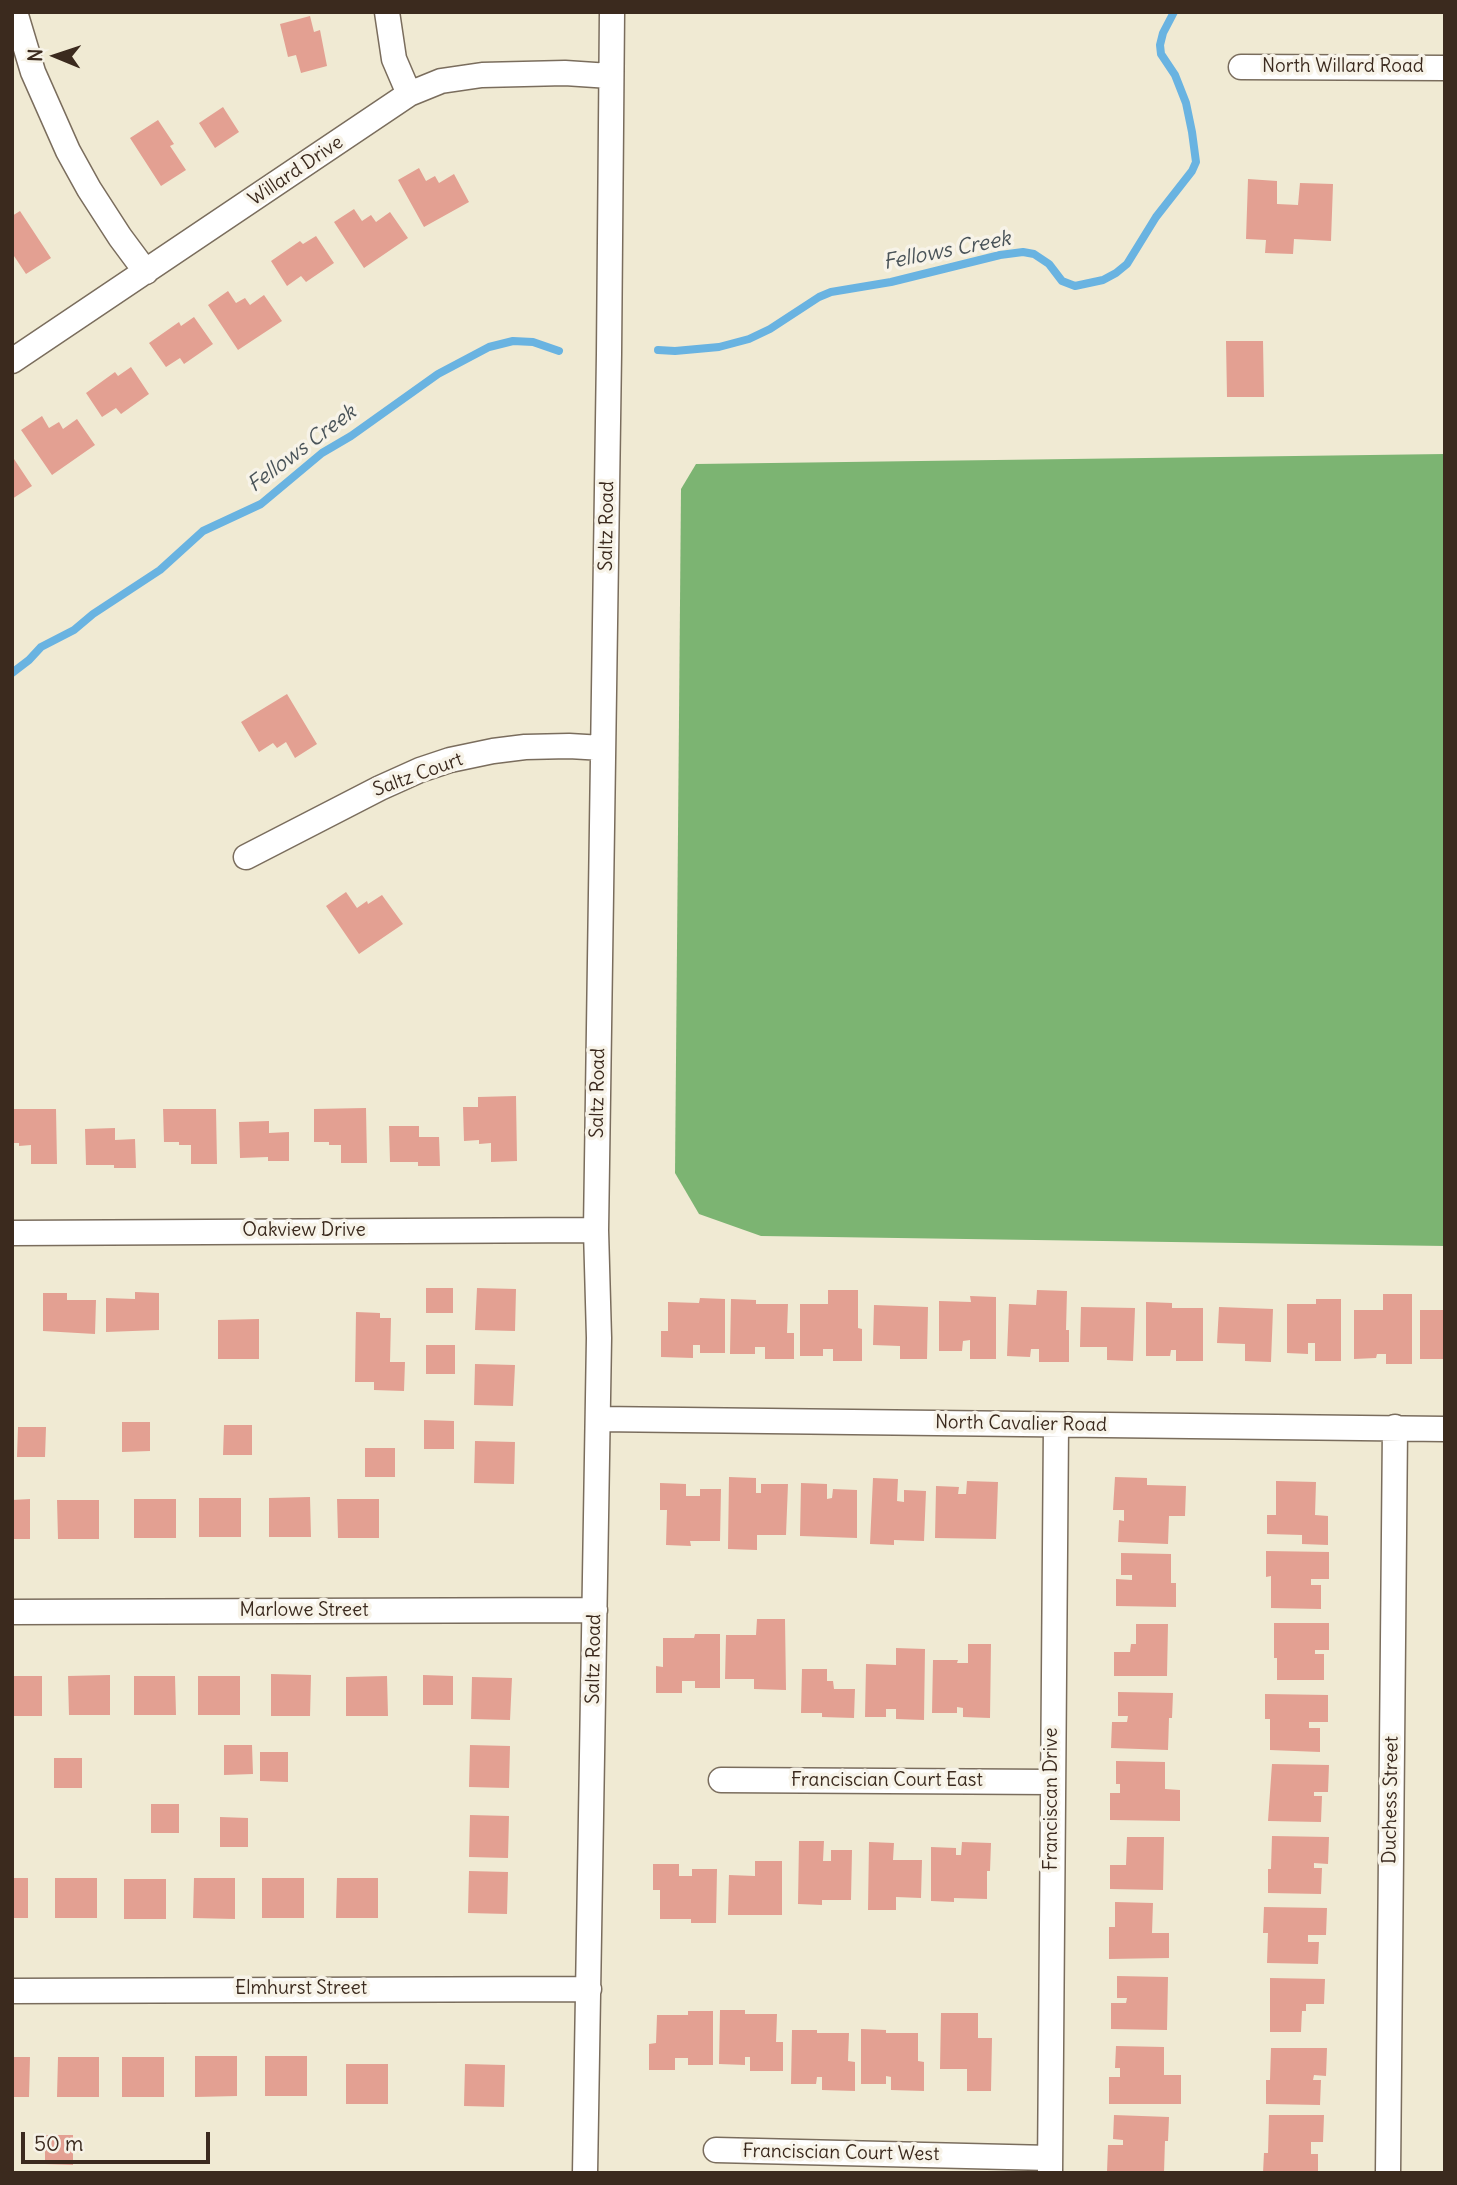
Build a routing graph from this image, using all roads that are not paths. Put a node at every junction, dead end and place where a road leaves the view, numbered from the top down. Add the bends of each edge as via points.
1 (15, 12) edge
2 (387, 12) edge
3 (612, 12) edge
4 (1241, 67) dead end
5 (1445, 68) edge
6 (610, 76) junction
7 (408, 94) junction
8 (146, 272) junction
9 (12, 361) edge
10 (603, 748) junction
11 (246, 857) dead end
12 (596, 1230) junction
13 (12, 1233) edge
14 (598, 1419) junction
15 (1056, 1425) junction
16 (1395, 1427) junction
17 (1445, 1429) edge
18 (595, 1610) junction
19 (12, 1612) edge
20 (721, 1780) dead end
21 (1052, 1782) junction
22 (589, 1989) junction
23 (12, 1991) edge
24 (716, 2150) dead end
25 (1050, 2165) edge
26 (585, 2173) edge
27 (1388, 2173) edge

1 - 8 street via 33,72 68,151
2 - 7 street via 394,59
3 - 6 street, Saltz Road
4 - 5 street, North Willard Road
6 - 7 street, Willard Drive via 482,75 441,81
6 - 10 street, Saltz Road
7 - 8 street, Willard Drive
8 - 9 street, Willard Drive
10 - 11 street, Saltz Court via 525,747 450,760 380,788
10 - 12 street, Saltz Road
12 - 13 street, Oakview Drive
12 - 14 street, Saltz Road
14 - 15 street, North Cavalier Road
14 - 18 street, Saltz Road
15 - 16 street, North Cavalier Road
15 - 21 street, Franciscan Drive
16 - 17 street, North Cavalier Road
16 - 27 street, Duchess Street
18 - 19 street, Marlowe Street
18 - 22 street, Saltz Road
20 - 21 street, Franciscian Court East
21 - 25 street, Franciscan Drive
22 - 23 street, Elmhurst Street
22 - 26 street, Saltz Road
24 - 25 street, Franciscian Court West

